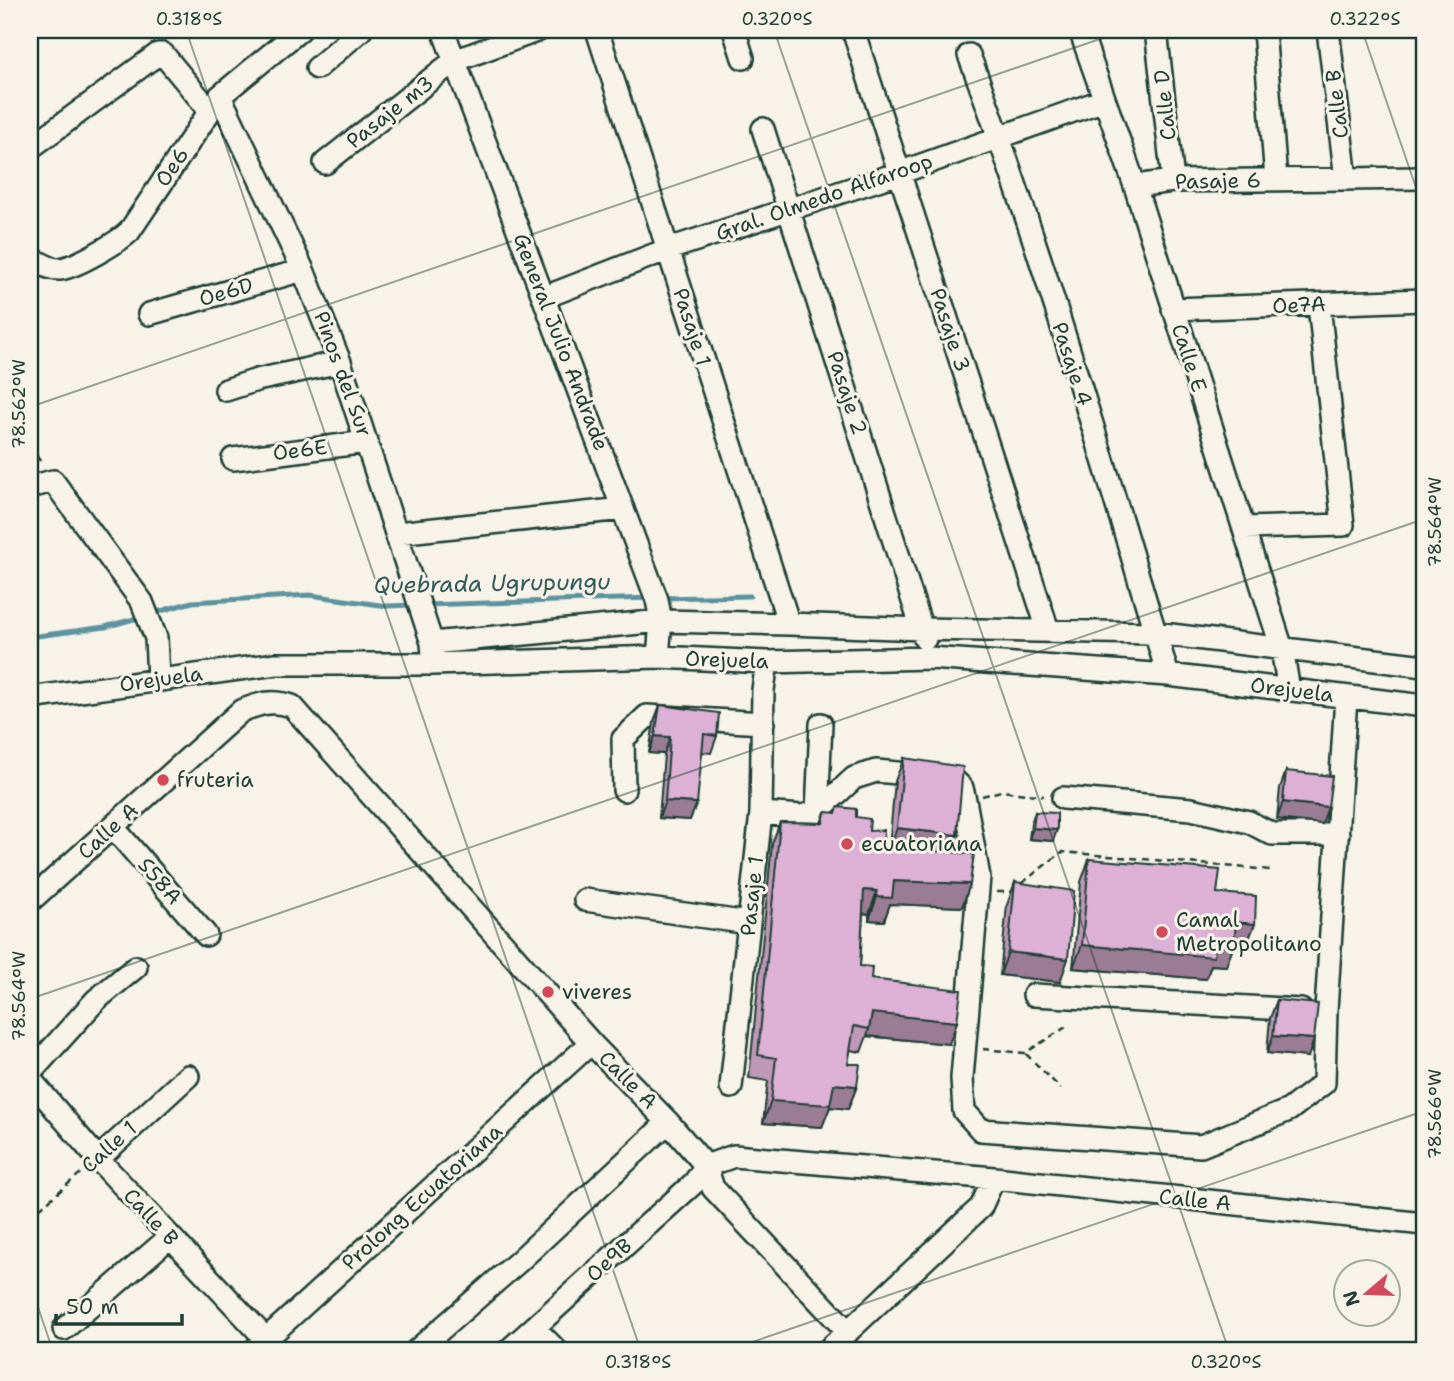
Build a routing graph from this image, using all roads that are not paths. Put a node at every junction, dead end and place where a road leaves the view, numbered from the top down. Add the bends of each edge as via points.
1 (300, 30) edge
2 (361, 30) edge
3 (443, 30) edge
4 (539, 30) edge
5 (597, 30) edge
6 (734, 30) edge
7 (853, 30) edge
8 (1080, 30) edge
9 (1156, 30) edge
10 (1264, 30) edge
11 (1328, 30) edge
12 (969, 55) dead end
13 (743, 58) dead end
14 (454, 61) junction
15 (317, 68) dead end
16 (1104, 100) junction
17 (215, 103) junction
18 (763, 129) dead end
19 (999, 137) junction
20 (30, 148) edge
21 (325, 163) dead end
22 (899, 173) junction
23 (1424, 178) edge
24 (1276, 179) junction
25 (1346, 179) junction
26 (1173, 181) junction
27 (1135, 186) junction
28 (788, 209) junction
29 (667, 250) junction
30 (30, 257) edge
31 (303, 270) junction
32 (545, 297) junction
33 (1424, 300) edge
34 (1319, 305) junction
35 (1173, 309) junction
36 (149, 314) dead end
37 (340, 362) junction
38 (226, 390) dead end
39 (367, 442) junction
40 (233, 459) dead end
41 (30, 487) edge
42 (623, 509) junction
43 (1244, 528) junction
44 (397, 533) junction
45 (661, 621) junction
46 (789, 624) junction
47 (922, 629) junction
48 (1048, 630) junction
49 (1155, 633) junction
50 (1282, 649) junction
51 (433, 653) junction
52 (658, 657) junction
53 (930, 658) junction
54 (767, 662) junction
55 (1424, 666) edge
56 (1168, 675) junction
57 (158, 678) junction
58 (1289, 690) junction
59 (1346, 696) junction
60 (30, 698) edge
61 (1424, 706) edge
62 (762, 723) junction
63 (821, 724) dead end
64 (624, 790) dead end
65 (1063, 799) road end
66 (817, 812) junction
67 (761, 813) junction
68 (113, 827) junction
69 (1338, 834) junction
70 (585, 900) dead end
71 (30, 901) edge
72 (749, 923) junction
73 (206, 935) dead end
74 (136, 967) dead end
75 (1034, 995) dead end
76 (1326, 1010) junction
77 (591, 1043) junction
78 (30, 1076) edge
79 (188, 1076) dead end
80 (731, 1087) dead end
81 (668, 1122) junction
82 (98, 1159) junction
83 (706, 1166) junction
84 (994, 1178) junction
85 (1424, 1224) edge
86 (170, 1237) junction
87 (534, 1328) junction
88 (64, 1329) dead end
89 (848, 1332) junction
90 (265, 1347) edge
91 (416, 1351) edge
92 (509, 1351) edge
93 (557, 1351) edge
94 (827, 1351) edge

1 - 17 street, Oe6
2 - 15 street
3 - 14 street, General Julio Andrade
4 - 14 street, Pasaje m3
5 - 29 street, Pasaje 1
6 - 13 street
7 - 22 street, Pasaje 3
8 - 16 street, Calle E
9 - 26 street, Calle D
10 - 24 street, Pasaje 6
11 - 25 street, Calle B
12 - 19 street, Pasaje 4
14 - 21 street, Pasaje m3
14 - 32 street, General Julio Andrade
16 - 19 street, Gral. Olmedo Alfaroop
16 - 27 street, Calle E
17 - 20 street, Pinos del Sur via 158,54
17 - 30 street, Oe6 via 119,241 60,269
17 - 31 street, Pinos del Sur
18 - 28 street, Pasaje 2
19 - 22 street, Gral. Olmedo Alfaroop
19 - 49 street, Pasaje 4
22 - 28 street, Gral. Olmedo Alfaroop
22 - 48 street, Pasaje 3
23 - 25 street
24 - 25 street
24 - 26 street, Pasaje 6
26 - 27 street, Pasaje 6
27 - 35 street, Calle E
28 - 29 street, Gral. Olmedo Alfaroop
28 - 47 street, Pasaje 2
29 - 32 street, Gral. Olmedo Alfaroop
29 - 46 street, Pasaje 1
31 - 36 street, Oe6D
31 - 37 street, Pinos del Sur
32 - 42 street, General Julio Andrade
33 - 34 street, Oe7A
34 - 35 street, Oe7A
34 - 43 street via 1343,525
35 - 43 street, Calle E
37 - 38 street
37 - 39 street, Pinos del Sur
39 - 40 street, Oe6E
39 - 44 street, Pinos del Sur
41 - 57 street via 53,481 142,602 156,638
42 - 44 street
42 - 45 street, General Julio Andrade
43 - 50 street, Calle E
44 - 51 street, Pinos del Sur
45 - 46 street
45 - 51 street
45 - 52 street, General Julio Andrade
46 - 47 street
47 - 48 street
47 - 53 street, Pasaje 2
48 - 49 street
49 - 50 street
49 - 56 street, Pasaje 4
50 - 55 street
50 - 58 street, Calle E
51 - 52 street, Orejuela
51 - 57 street, Orejuela
52 - 54 street, Orejuela
53 - 54 street, Orejuela
53 - 56 street, Orejuela
54 - 62 street, Pasaje 1
56 - 58 street, Orejuela
57 - 60 street, Orejuela
58 - 59 street, Orejuela
59 - 61 street, Orejuela
59 - 69 street
62 - 64 street via 647,716 623,739
62 - 67 street, Pasaje 1
63 - 66 street
65 - 69 street via 1191,809 1249,822 1272,834
66 - 67 street via 802,816
66 - 76 street via 854,778 876,771 952,778 962,788 979,877 962,1078 964,1111 981,1130 1201,1146 1289,1110 1324,1083
67 - 72 street, Pasaje 1
68 - 71 street, Calle A
68 - 73 street, S58A
68 - 77 street, Calle A via 241,711 262,703 292,706
69 - 76 street
70 - 72 street
72 - 80 street, Pasaje 1
74 - 78 street via 96,1000
75 - 76 street
77 - 81 street, Calle A
77 - 90 street, Prolong Ecuatoriana
78 - 82 street, Calle B
79 - 82 street, Calle 1
81 - 83 street, Calle A
81 - 91 street
82 - 86 street, Calle B
83 - 84 street, Calle A via 734,1156
83 - 87 street, Oe9B via 694,1183
83 - 89 street via 713,1188
84 - 85 street, Calle A
84 - 89 street via 982,1207
86 - 88 street
86 - 90 street, Calle B
87 - 92 street, Oe9B
87 - 93 street
89 - 94 street

